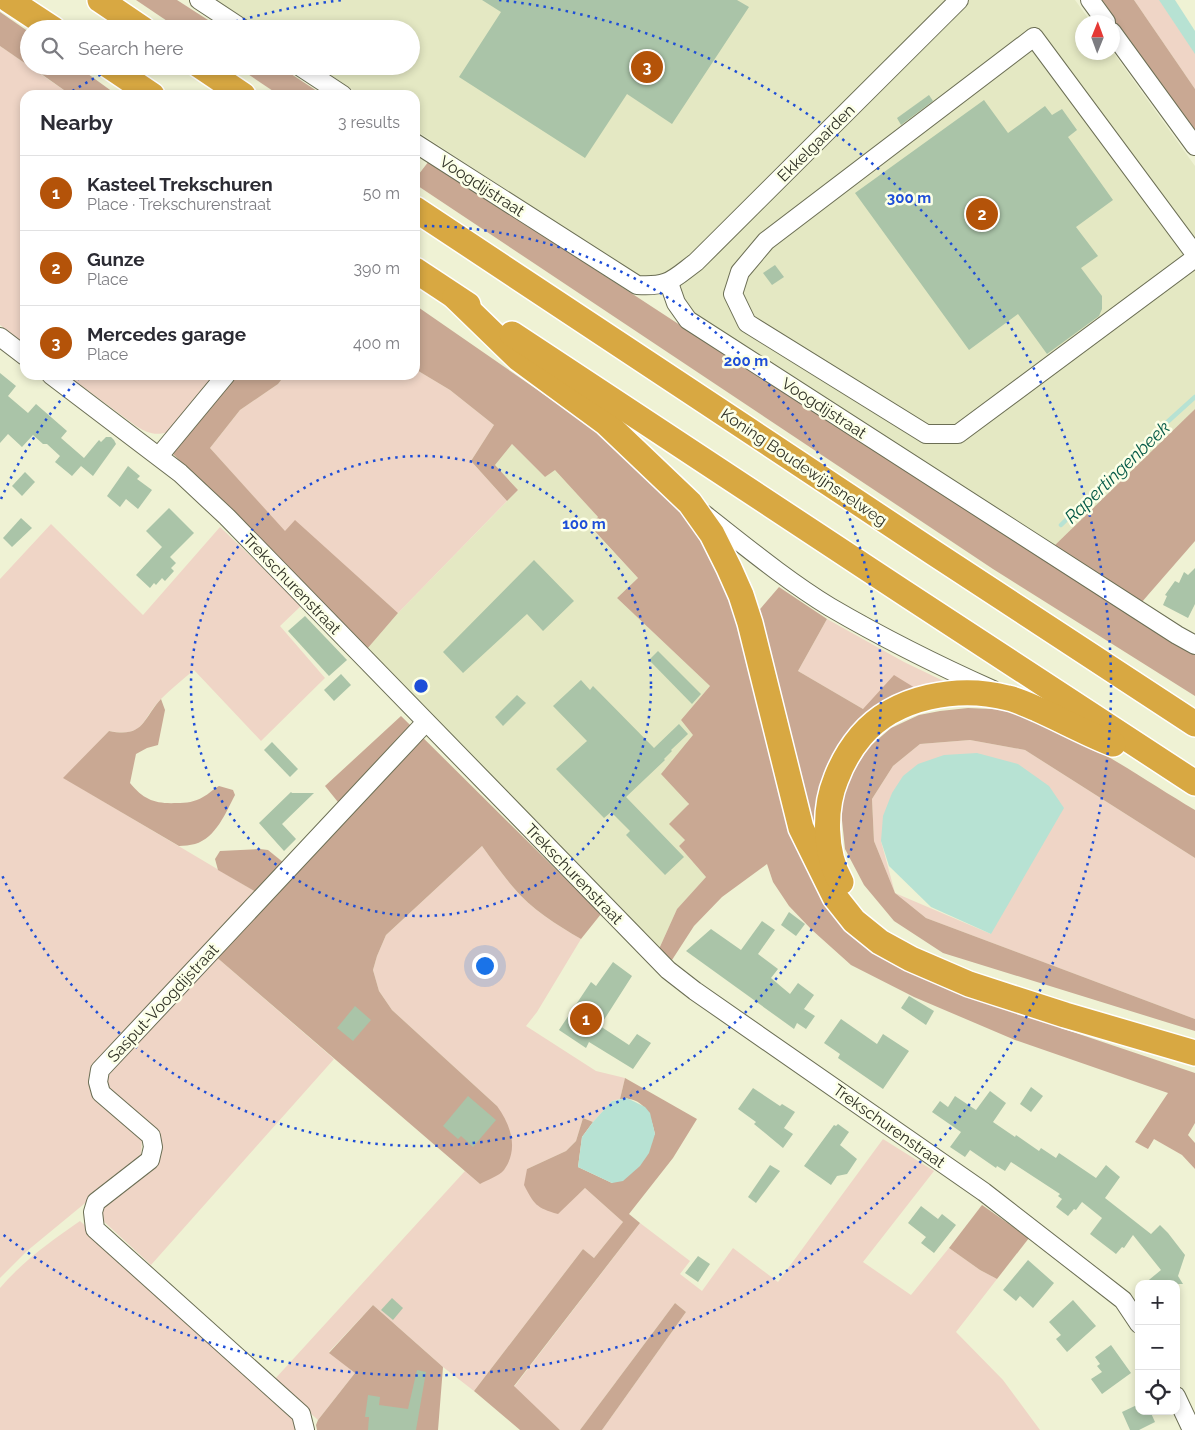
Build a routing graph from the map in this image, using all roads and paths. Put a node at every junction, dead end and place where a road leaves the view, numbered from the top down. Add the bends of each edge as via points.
1 (10, 0) edge
2 (100, 0) edge
3 (199, 0) edge
4 (959, 0) edge
5 (1090, 0) edge
6 (1101, 15) edge
7 (40, 20) edge
8 (130, 20) edge
9 (229, 20) edge
10 (1120, 43) edge
11 (122, 75) edge
12 (213, 75) edge
13 (313, 75) edge
14 (145, 90) edge
15 (236, 90) edge
16 (335, 90) edge
17 (420, 145) edge
18 (1195, 146) edge
19 (420, 212) edge
20 (1195, 254) edge
21 (1195, 258) edge
22 (420, 273) edge
23 (669, 282) junction
24 (455, 297) junction
25 (0, 337) edge
26 (20, 352) edge
27 (58, 380) edge
28 (222, 380) edge
29 (159, 456) junction
30 (690, 503) junction
31 (1195, 645) edge
32 (1008, 698) junction
33 (426, 722) junction
34 (1195, 724) edge
35 (1167, 766) junction
36 (1195, 783) edge
37 (911, 959) junction
38 (1195, 1053) edge
39 (1135, 1318) edge
40 (1180, 1404) edge
41 (305, 1430) edge
42 (1192, 1430) edge

1 - 7 highway
2 - 8 highway
3 - 9 street
4 - 23 street, Ekkelgaarden via 696,262
5 - 6 street
10 - 18 street
11 - 14 highway
12 - 15 highway
13 - 16 street
17 - 23 street, Voogdijstraat via 637,284 652,286
19 - 34 highway, Koning Boudewijnsnelweg
20 - 21 street via 1034,38 766,241 740,272 733,294 747,323 926,434 958,434
22 - 24 highway
23 - 31 street, Voogdijstraat via 676,303 688,320
24 - 30 highway via 519,359 606,423
24 - 35 highway
25 - 26 street
27 - 29 street, Trekschurenstraat
28 - 29 street
29 - 33 street, Trekschurenstraat via 227,517
30 - 32 street via 829,606 921,657
30 - 37 highway via 712,534 741,595 801,828 821,871 835,897 854,921 880,942
32 - 35 highway
32 - 37 highway via 960,693 932,696 893,711 861,735 843,762 830,794 827,827 838,878 862,912
33 - 39 street, Trekschurenstraat via 668,970 984,1192 1123,1300
33 - 41 street, Sasput-Voogdijstraat via 100,1070 98,1076 101,1093 151,1136 153,1147 150,1160 96,1202 92,1212 95,1229 301,1414
35 - 36 highway
37 - 38 highway via 970,984
40 - 42 street

